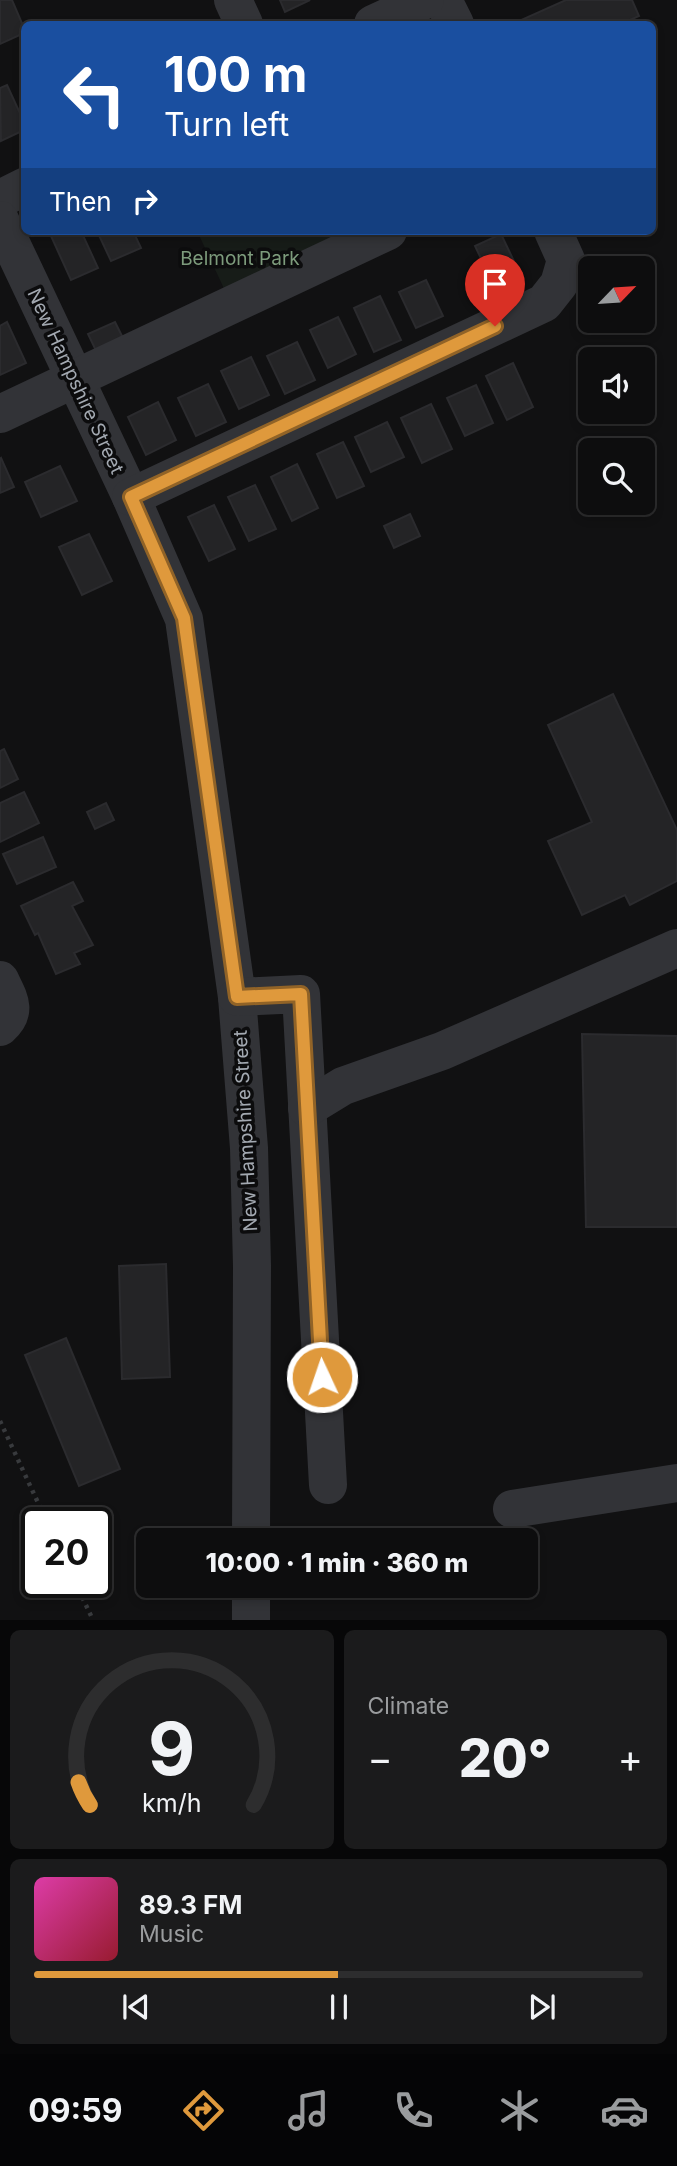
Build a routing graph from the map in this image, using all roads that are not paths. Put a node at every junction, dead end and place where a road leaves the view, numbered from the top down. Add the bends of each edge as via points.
1 (233, 0) edge
2 (425, 0) edge
3 (443, 0) edge
4 (243, 21) edge
5 (380, 21) edge
6 (454, 21) edge
7 (21, 188) edge
8 (0, 199) edge
9 (0, 220) edge
10 (380, 235) edge
11 (554, 235) edge
12 (75, 379) junction
13 (0, 414) edge
14 (131, 497) junction
15 (677, 948) edge
16 (0, 980) edge
17 (237, 997) junction
18 (0, 1027) edge
19 (307, 1108) junction
20 (677, 1483) edge
21 (328, 1485) dead end
22 (512, 1509) dead end
23 (251, 1528) edge
24 (251, 1598) edge
25 (251, 1620) edge

1 - 4 street
2 - 5 street
3 - 6 street
7 - 8 street
9 - 12 street, New Hampshire Street
10 - 12 street
11 - 14 street via 566,260 559,284 544,303
12 - 13 street
12 - 14 street, New Hampshire Street
14 - 17 street, New Hampshire Street via 184,618
15 - 19 street via 442,1051 344,1086
16 - 18 street via 11,1005 9,1019
17 - 19 street via 301,994
17 - 23 street, New Hampshire Street via 249,1148
19 - 21 street
20 - 22 street
24 - 25 street

